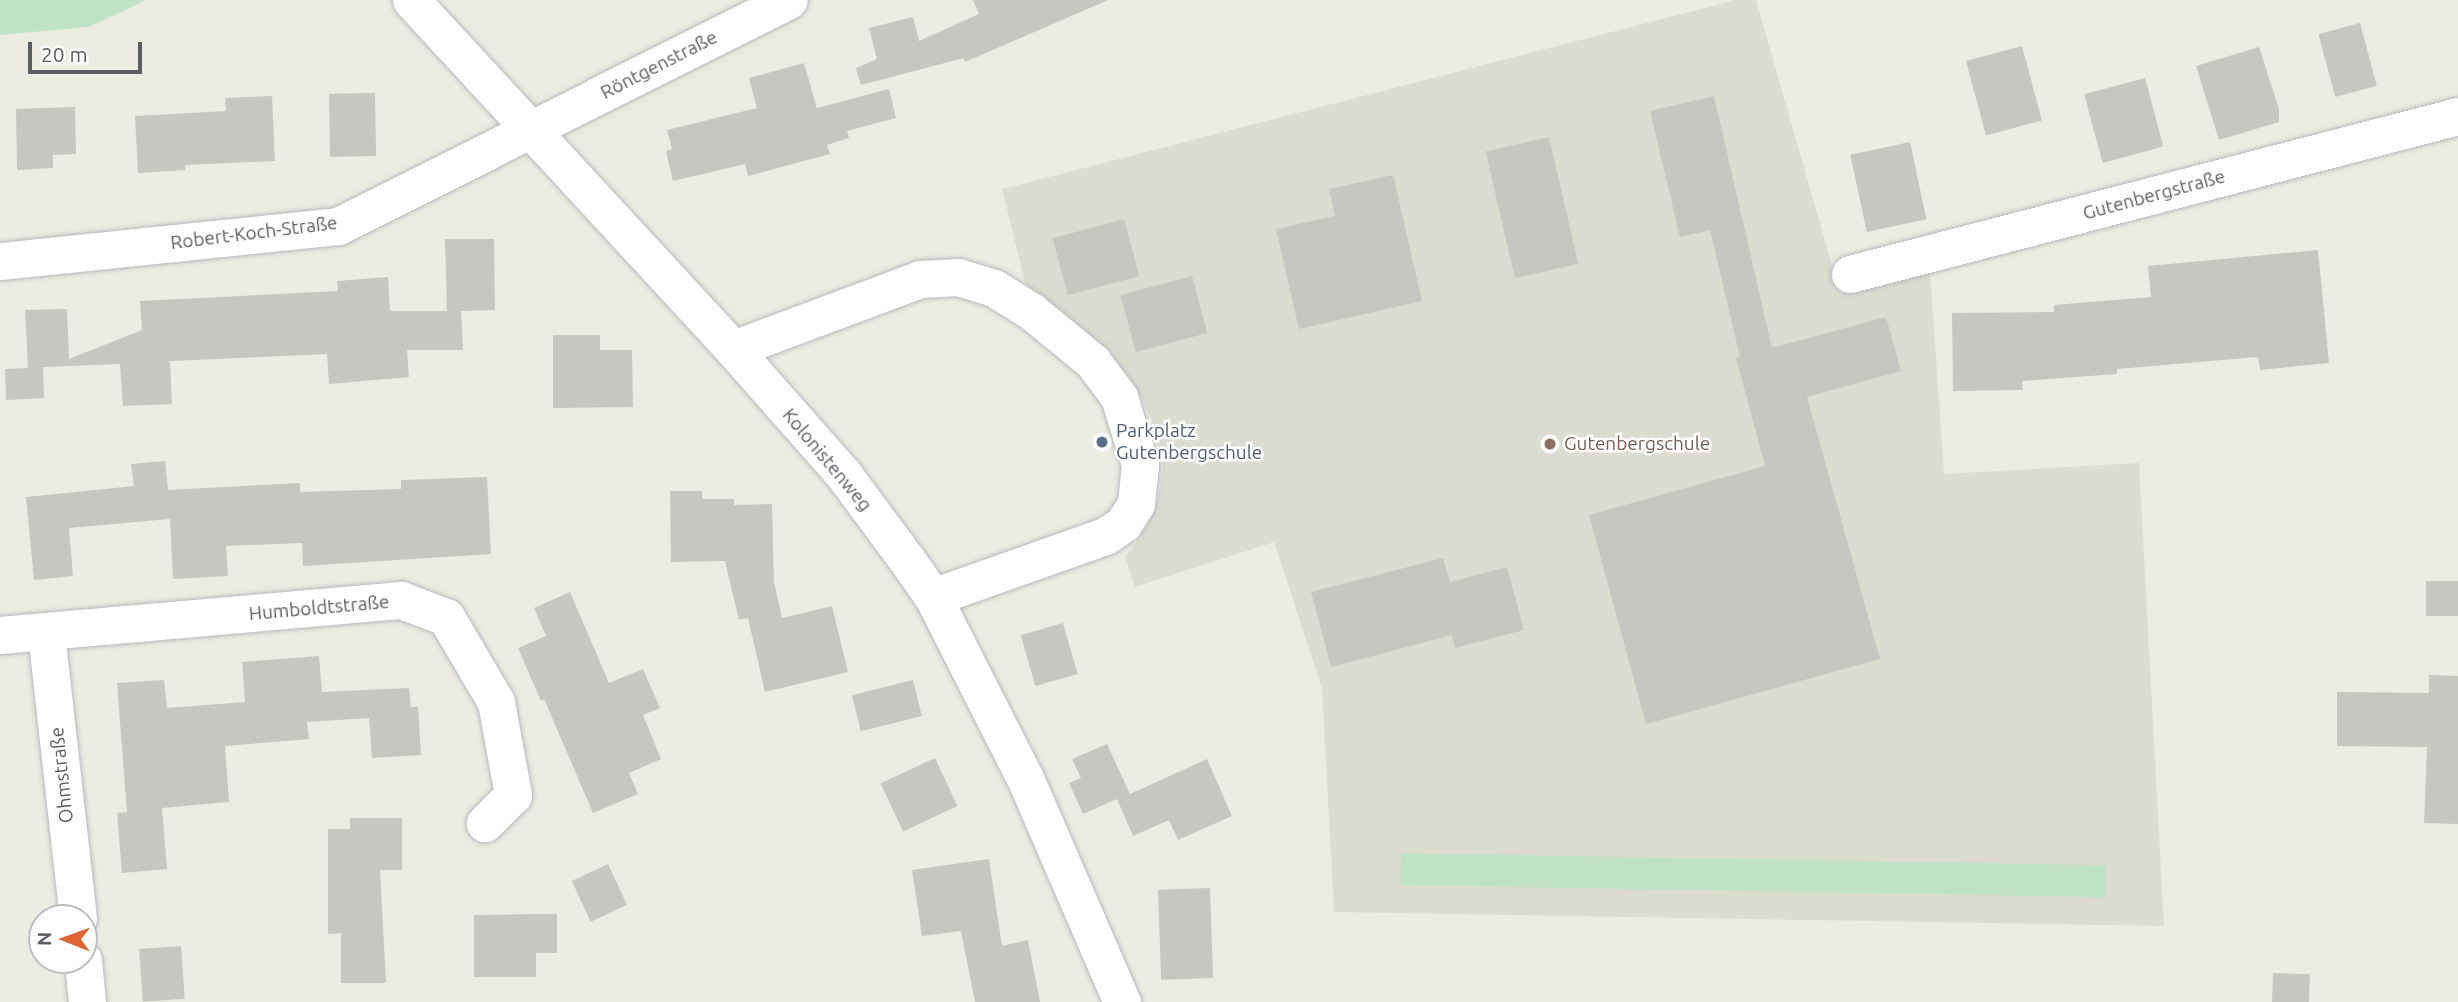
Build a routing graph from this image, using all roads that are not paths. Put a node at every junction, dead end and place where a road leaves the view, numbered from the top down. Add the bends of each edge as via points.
1 (411, 0) edge
2 (789, 0) edge
3 (2458, 116) edge
4 (530, 130) junction
5 (0, 261) edge
6 (1850, 274) dead end
7 (733, 349) junction
8 (933, 597) junction
9 (47, 633) junction
10 (0, 635) edge
11 (485, 823) dead end
12 (76, 904) edge
13 (84, 974) edge
14 (87, 1002) edge
15 (1122, 1002) edge

1 - 4 street, Kolonistenweg
2 - 4 street, Röntgenstraße
3 - 6 street, Gutenbergstraße
4 - 5 street, Robert-Koch-Straße via 338,226
4 - 7 street, Kolonistenweg
7 - 8 street, Kolonistenweg via 844,475
7 - 8 street via 920,279 958,277 994,288 1031,311 1093,362 1119,397 1140,465 1136,504 1123,524 1105,536
8 - 15 street, Kolonistenweg via 1025,778
9 - 10 street, Humboldtstraße
9 - 11 street, Humboldtstraße via 401,600 446,617 496,702 513,794
9 - 12 street, Ohmstraße
13 - 14 street

